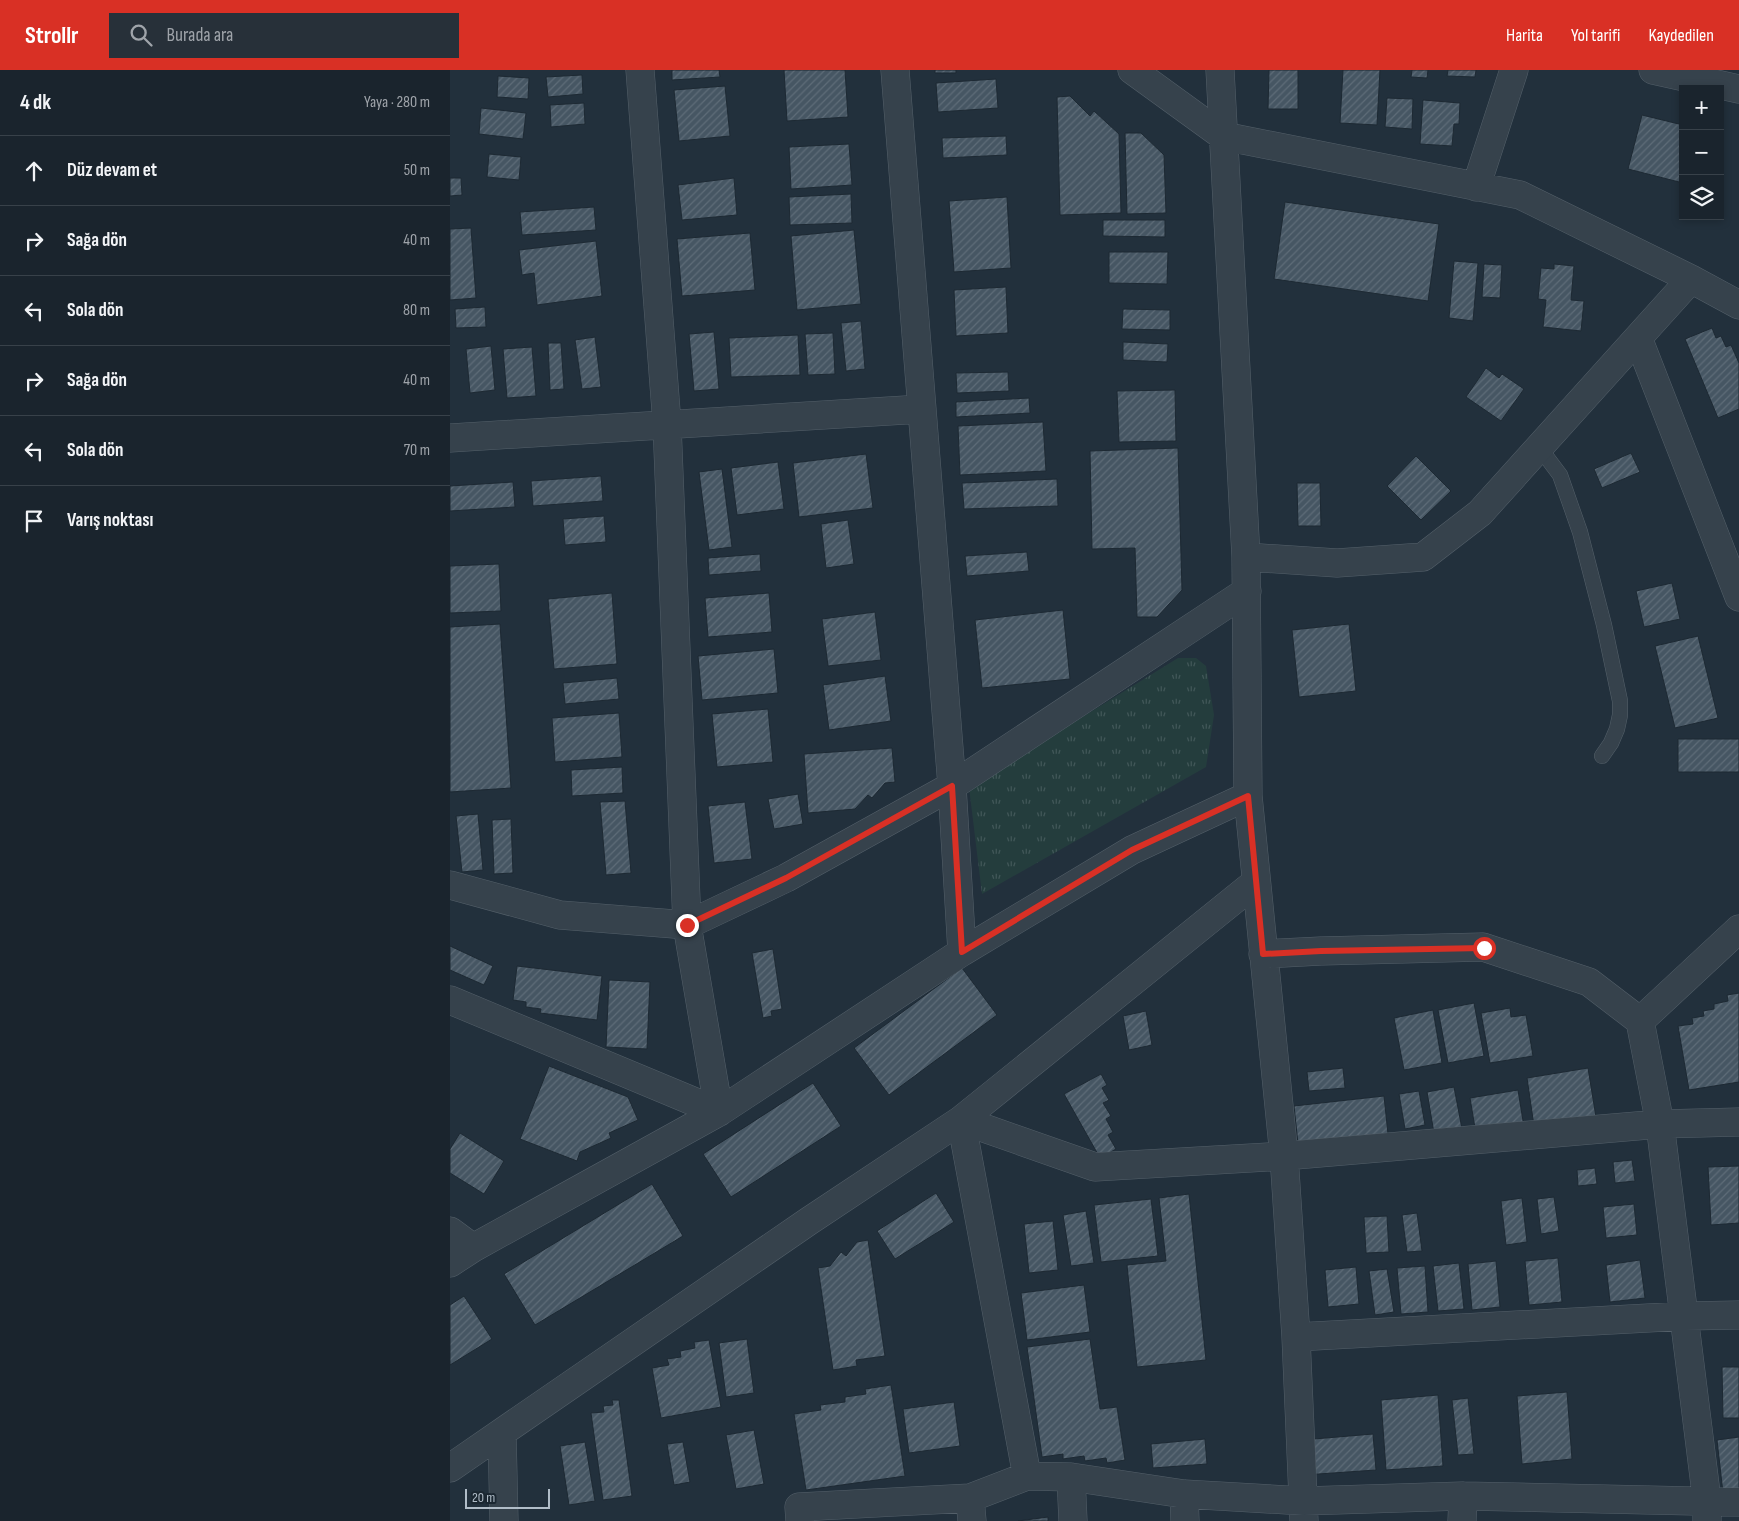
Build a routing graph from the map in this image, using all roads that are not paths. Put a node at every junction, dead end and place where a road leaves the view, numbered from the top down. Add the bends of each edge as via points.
1 (640, 70) edge
2 (895, 70) edge
3 (1132, 70) edge
4 (1220, 70) edge
5 (1514, 70) edge
6 (1658, 71) edge
7 (1739, 89) edge
8 (1223, 136) junction
9 (1476, 186) junction
10 (1692, 279) junction
11 (1739, 305) edge
12 (1638, 338) junction
13 (922, 409) junction
14 (667, 424) junction
15 (450, 438) edge
16 (1540, 447) junction
17 (1246, 557) junction
18 (1247, 591) junction
19 (1739, 597) edge
20 (1602, 756) dead end
21 (952, 786) junction
22 (1248, 796) junction
23 (1256, 882) junction
24 (450, 884) edge
25 (687, 925) junction
26 (1739, 929) edge
27 (962, 952) junction
28 (1263, 954) junction
29 (450, 1000) edge
30 (1640, 1021) junction
31 (718, 1112) junction
32 (961, 1120) junction
33 (1739, 1122) edge
34 (1660, 1124) junction
35 (1284, 1156) junction
36 (450, 1231) edge
37 (473, 1248) junction
38 (450, 1263) edge
39 (1739, 1315) edge
40 (1685, 1316) junction
41 (1296, 1337) junction
42 (502, 1432) junction
43 (450, 1468) edge
44 (1027, 1476) junction
45 (1071, 1477) junction
46 (1184, 1494) junction
47 (1739, 1502) edge
48 (1462, 1509) edge
49 (971, 1510) edge
50 (1304, 1511) edge
51 (1707, 1511) edge
52 (504, 1521) edge
53 (800, 1521) edge
54 (1073, 1521) edge
55 (1185, 1521) edge

1 - 14 street
2 - 13 street
3 - 8 street
4 - 8 street
5 - 9 street
6 - 7 street
8 - 9 street
8 - 17 street
9 - 10 street via 1520,195
10 - 11 street
10 - 12 street
12 - 16 street
12 - 19 street
13 - 14 street
13 - 21 street
14 - 15 street
14 - 25 street
16 - 17 street via 1480,513 1423,557 1337,563
16 - 20 lane via 1560,475 1580,532 1620,701 1618,729
17 - 18 street
18 - 21 street
18 - 22 street
21 - 25 street via 786,878
21 - 27 street
22 - 23 street
22 - 27 street via 1132,850
23 - 28 street
23 - 32 street
24 - 25 street via 560,915
25 - 31 street
26 - 30 street
27 - 31 street
28 - 30 street via 1484,948 1590,982
28 - 35 street
29 - 31 street
30 - 34 street
31 - 37 street
32 - 35 street via 1095,1167
32 - 42 street
32 - 44 street
33 - 34 street
34 - 35 street
34 - 40 street
35 - 41 street
36 - 37 street
37 - 38 street
39 - 40 street
40 - 41 street
40 - 51 street
41 - 50 street
42 - 43 street
42 - 52 street
44 - 45 street
44 - 49 street
45 - 46 street
45 - 54 street
46 - 50 street
46 - 55 street
47 - 51 street
48 - 50 street
48 - 51 street
49 - 53 street via 799,1506

